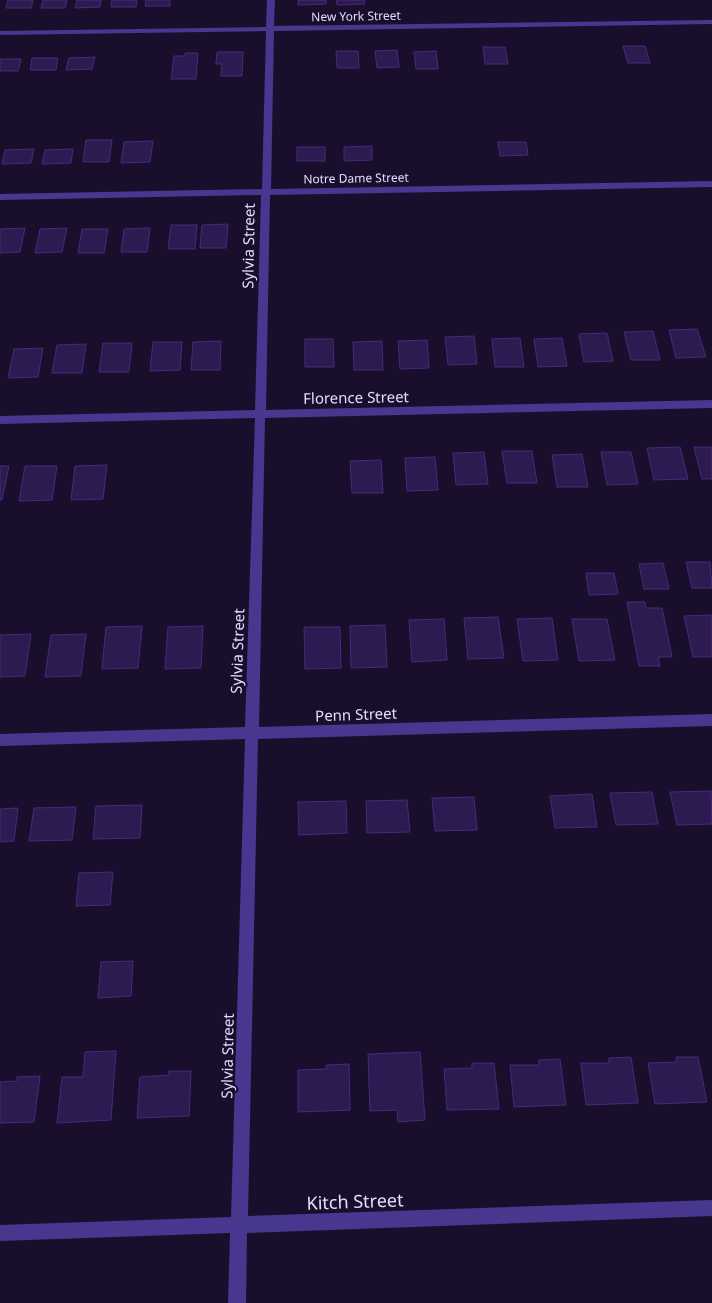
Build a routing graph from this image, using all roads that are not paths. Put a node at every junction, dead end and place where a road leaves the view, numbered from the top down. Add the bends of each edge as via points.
1 (271, 0) edge
2 (712, 22) edge
3 (270, 29) junction
4 (0, 34) edge
5 (712, 184) edge
6 (265, 192) junction
7 (0, 197) edge
8 (712, 404) edge
9 (259, 414) junction
10 (0, 420) edge
11 (712, 720) edge
12 (251, 733) junction
13 (0, 740) edge
14 (712, 1208) edge
15 (239, 1225) junction
16 (0, 1233) edge
17 (237, 1303) edge

1 - 3 street, Sylvia Street
2 - 3 street, New York Street
3 - 4 street, New York Street
3 - 6 street, Sylvia Street
5 - 6 street, Notre Dame Street
6 - 7 street, Notre Dame Street
6 - 9 street, Sylvia Street
8 - 9 street, Florence Street
9 - 10 street, Florence Street
9 - 12 street, Sylvia Street
11 - 12 street, Penn Street
12 - 13 street, Penn Street
12 - 15 street, Sylvia Street
14 - 15 street, Kitch Street
15 - 16 street, Kitch Street
15 - 17 street, Sylvia Street

